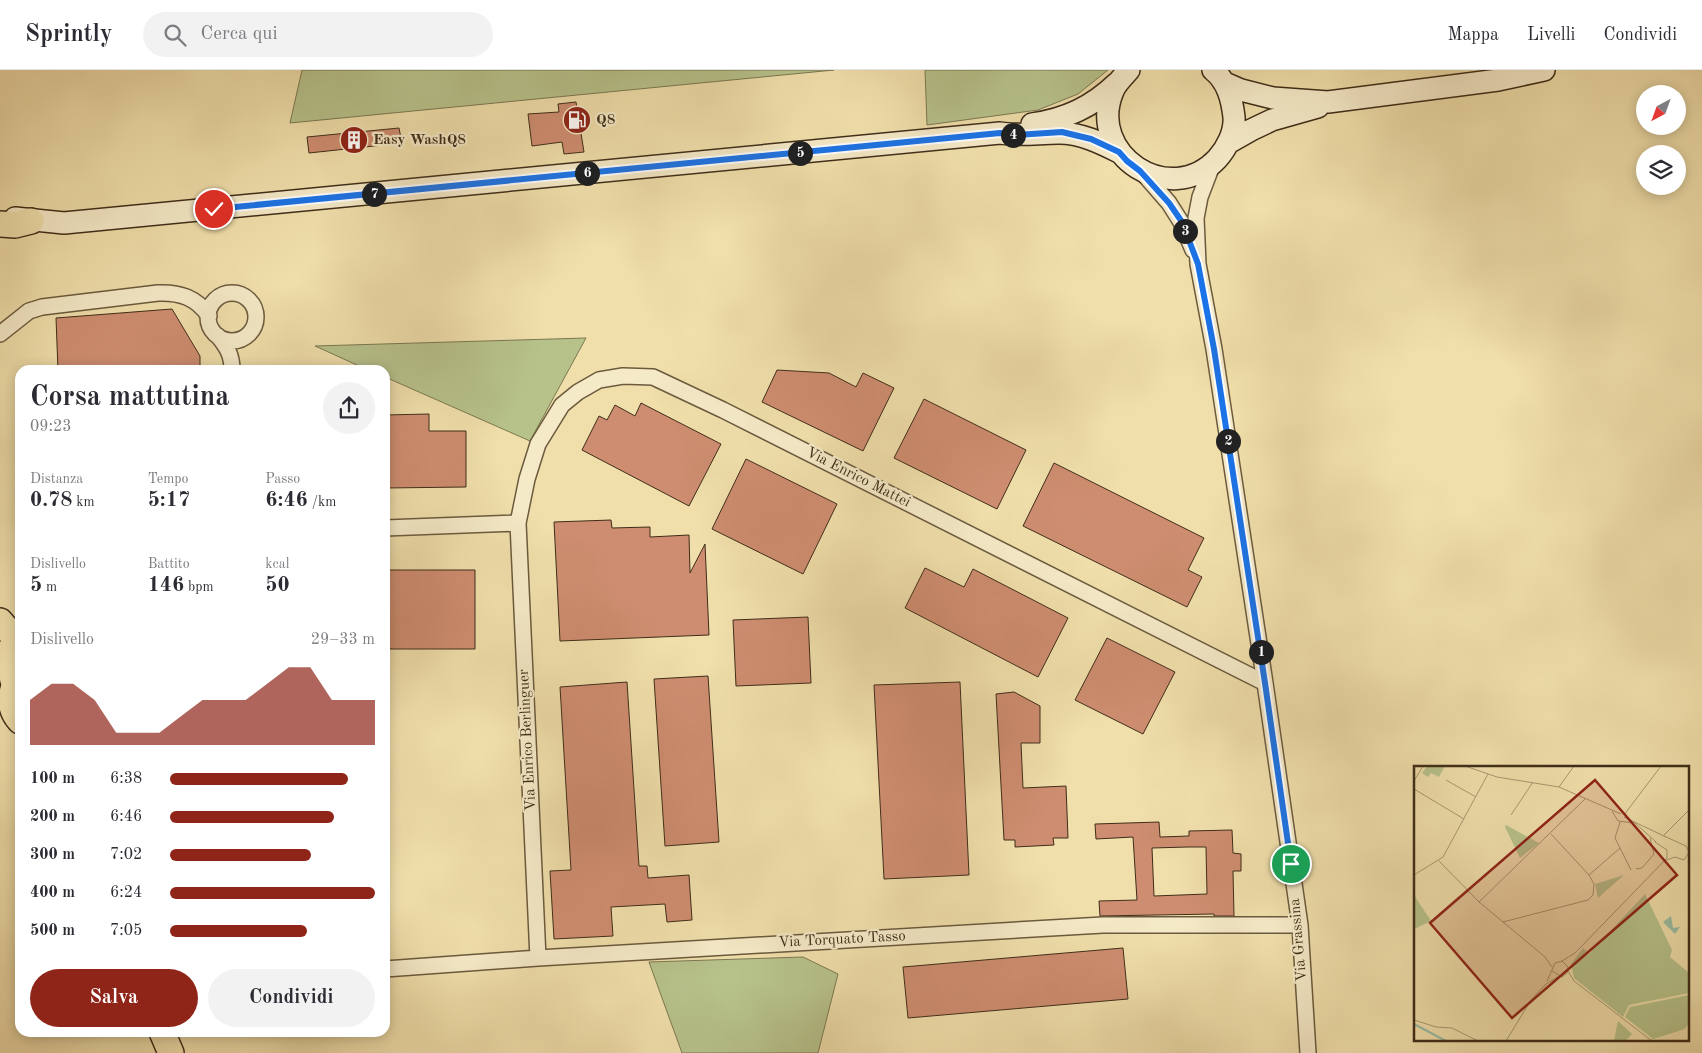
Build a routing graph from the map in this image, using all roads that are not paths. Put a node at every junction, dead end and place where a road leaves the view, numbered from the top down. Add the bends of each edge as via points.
1 (1544, 70) edge
2 (1123, 76) edge
3 (1219, 77) edge
4 (1328, 102) junction
5 (1000, 133) junction
6 (1228, 143) junction
7 (1119, 152) junction
8 (1212, 164) junction
9 (1140, 171) junction
10 (0, 215) edge
11 (31, 221) junction
12 (0, 224) edge
13 (1198, 264) junction
14 (209, 316) junction
15 (0, 334) edge
16 (218, 336) junction
17 (247, 336) junction
18 (233, 365) edge
19 (236, 365) edge
20 (518, 523) junction
21 (390, 528) edge
22 (0, 621) edge
23 (15, 638) edge
24 (0, 654) edge
25 (1265, 683) junction
26 (12, 701) edge
27 (1300, 924) junction
28 (538, 958) junction
29 (390, 969) edge
30 (164, 1037) edge
31 (171, 1053) edge
32 (1308, 1053) edge

1 - 4 main road via 1498,80
2 - 5 main road via 1102,97 1070,115
2 - 7 main road via 1110,101 1108,114 1111,135
3 - 4 main road via 1240,90 1273,98
3 - 6 main road via 1232,100 1234,122
4 - 6 main road via 1272,120
5 - 7 main road via 1062,132 1091,139
5 - 11 main road via 64,223
6 - 8 main road
7 - 9 main road
8 - 9 main road via 1180,178 1160,178
8 - 13 street, Via Grassina via 1196,218
9 - 13 street, Via Grassina via 1182,222
10 - 11 main road
11 - 12 main road
13 - 25 street, Via Grassina
14 - 15 street via 198,303 186,296 158,293 42,306 29,311
14 - 16 street via 209,323
14 - 17 street via 214,302 220,297 242,295 249,300 256,314 256,322
16 - 17 street via 232,341
16 - 18 street via 229,351
17 - 19 street
20 - 21 street
20 - 25 street, Via Enrico Mattei via 538,444 562,405 599,380 652,376
20 - 28 street, Via Enrico Berlinguer
22 - 23 main road
24 - 26 main road via 10,669
25 - 27 street, Via Grassina
27 - 28 street, Via Torquato Tasso via 1103,925
27 - 32 street, Via Grassina
28 - 29 street, Via Torquato Tasso
30 - 31 main road

